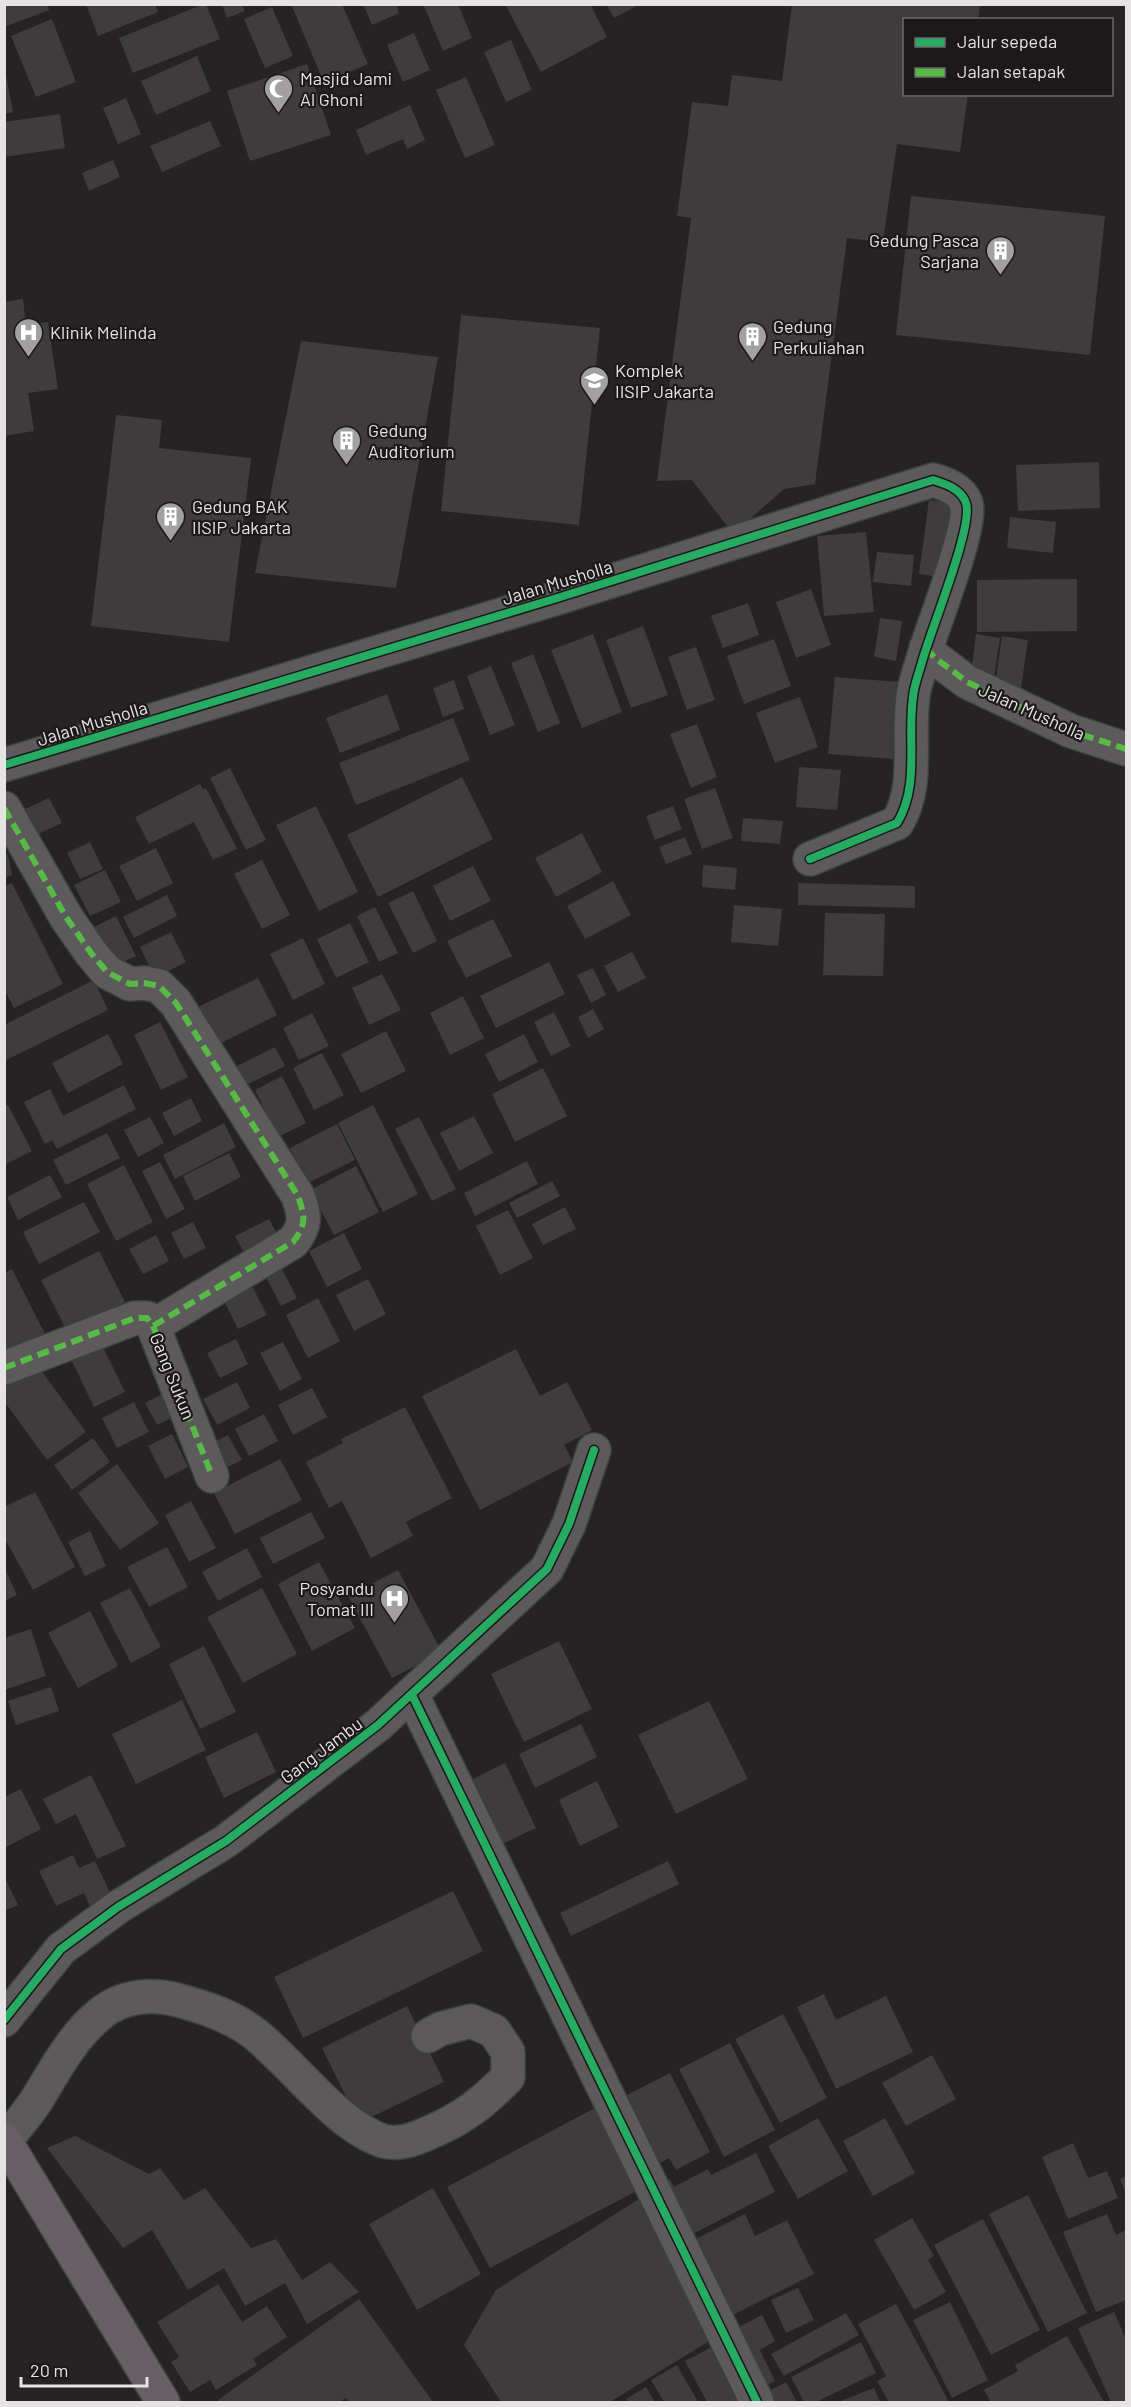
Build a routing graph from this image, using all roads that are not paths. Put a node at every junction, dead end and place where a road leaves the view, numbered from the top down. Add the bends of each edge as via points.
1 (926, 648) junction
2 (1126, 749) edge
3 (4, 765) edge
4 (4, 808) edge
5 (810, 859) dead end
6 (153, 1326) junction
7 (4, 1368) edge
8 (594, 1450) dead end
9 (212, 1476) dead end
10 (412, 1695) junction
11 (8, 2015) edge
12 (429, 2036) dead end
13 (5, 2140) edge
14 (163, 2403) edge
15 (757, 2403) edge

1 - 2 street, Jalan Musholla via 967,682 1071,732
1 - 3 street, Jalan Musholla via 965,533 967,504 959,492 933,480
1 - 5 street via 912,697 905,810 897,823
4 - 6 street via 66,917 107,972 130,984 159,986 176,1003 298,1196 304,1215 303,1230 293,1242
6 - 7 street, Gang Sukun via 147,1318 135,1318
6 - 9 street, Gang Sukun
8 - 10 street, Gang Jambu via 569,1524 547,1569
10 - 11 street, Gang Jambu via 226,1841 118,1907 61,1949
10 - 15 street
12 - 13 street via 471,2020 494,2031 508,2052 508,2077 487,2099 453,2123 412,2140 385,2142 332,2107 254,2033 213,2009 169,1997 139,1996 101,2013 83,2030
13 - 14 main road

